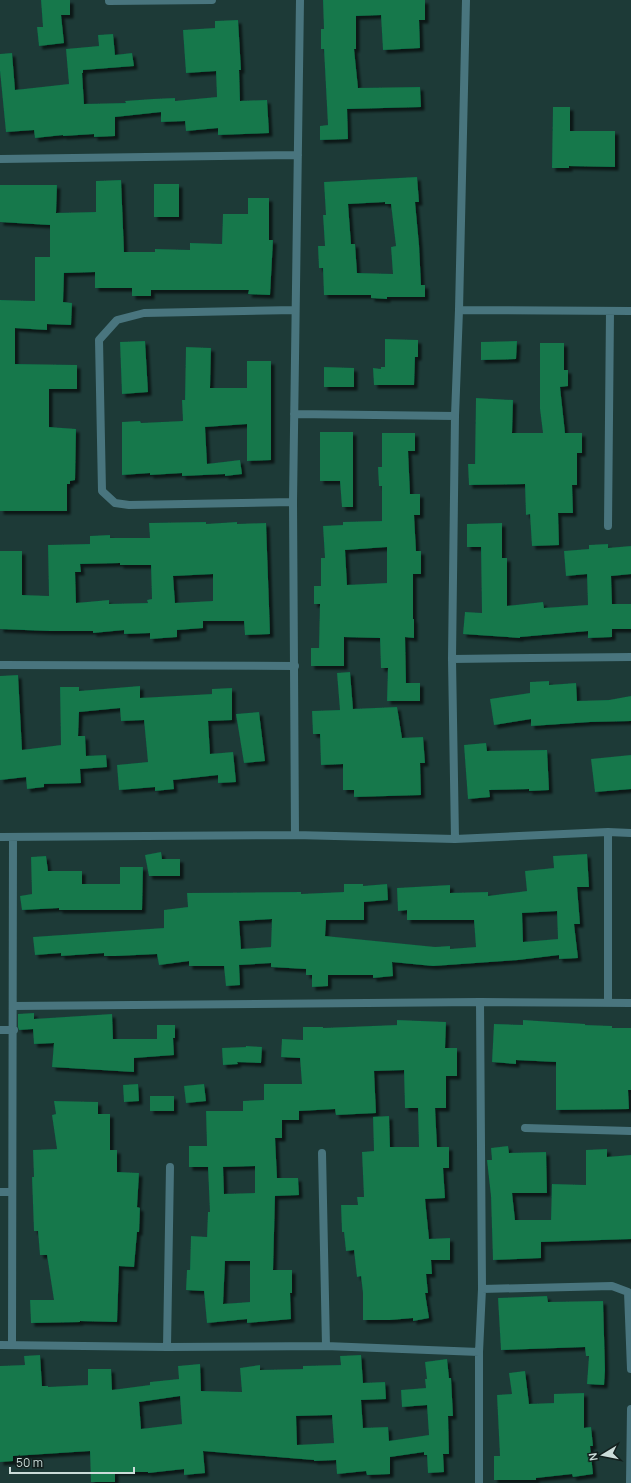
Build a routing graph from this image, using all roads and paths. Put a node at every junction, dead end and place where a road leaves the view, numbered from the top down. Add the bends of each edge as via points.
1 (212, 0) edge
2 (300, 0) edge
3 (466, 0) edge
4 (110, 1) edge
5 (298, 155) junction
6 (0, 159) edge
7 (295, 310) junction
8 (460, 310) junction
9 (610, 311) junction
10 (631, 311) edge
11 (294, 414) junction
12 (455, 416) junction
13 (293, 502) junction
14 (608, 526) dead end
15 (631, 657) edge
16 (452, 659) junction
17 (0, 665) edge
18 (295, 666) junction
19 (608, 832) junction
20 (631, 833) edge
21 (295, 835) junction
22 (0, 837) edge
23 (13, 837) junction
24 (455, 839) junction
25 (480, 1002) junction
26 (608, 1003) junction
27 (631, 1003) edge
28 (13, 1006) junction
29 (0, 1030) edge
30 (14, 1030) junction
31 (525, 1128) dead end
32 (631, 1131) edge
33 (322, 1152) dead end
34 (170, 1167) dead end
35 (0, 1192) edge
36 (12, 1192) junction
37 (482, 1289) junction
38 (0, 1345) edge
39 (12, 1345) junction
40 (326, 1346) junction
41 (167, 1347) junction
42 (480, 1352) junction
43 (631, 1369) edge
44 (631, 1409) edge
45 (479, 1483) edge
46 (630, 1483) edge

1 - 4 street
2 - 5 street
3 - 8 street
5 - 6 street
5 - 7 street
7 - 11 street
7 - 13 street via 144,313 117,320 99,340 102,492 115,503 129,506
8 - 9 street
8 - 12 street
9 - 10 street
9 - 14 street
11 - 12 street
11 - 13 street
12 - 16 street
13 - 18 street
15 - 16 street
16 - 24 street
17 - 18 street
18 - 21 street
19 - 20 street
19 - 24 street
19 - 26 street
21 - 23 street
21 - 24 street
22 - 23 street
23 - 28 street
25 - 26 street
25 - 28 street
25 - 37 street
26 - 27 street
28 - 30 street
29 - 30 street
30 - 36 street
31 - 32 street
33 - 40 street
34 - 41 street
35 - 36 street
36 - 39 street
37 - 42 street
37 - 43 street via 612,1286 628,1292
38 - 39 street
39 - 41 street
40 - 41 street
40 - 42 street
42 - 45 street
44 - 46 street

